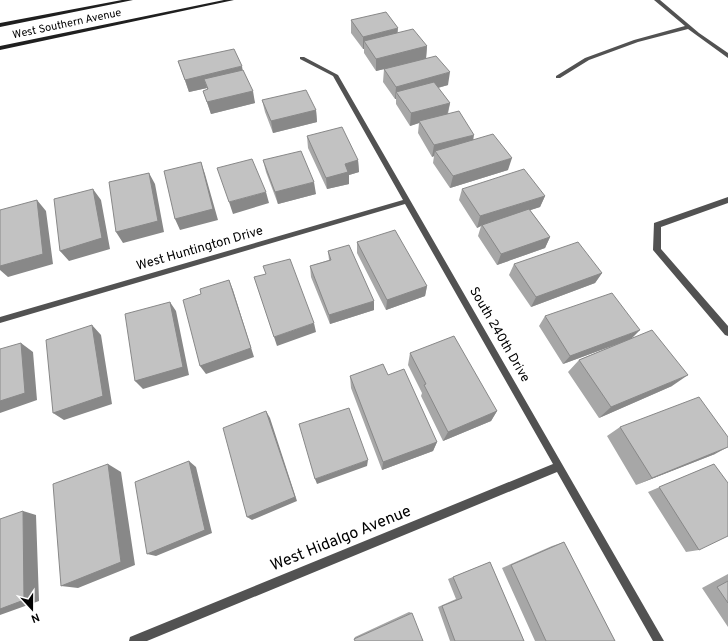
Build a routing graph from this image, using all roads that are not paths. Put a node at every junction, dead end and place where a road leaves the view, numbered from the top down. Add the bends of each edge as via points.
1 (130, 0) edge
2 (231, 0) edge
3 (657, 0) edge
4 (0, 25) edge
5 (689, 28) junction
6 (0, 48) edge
7 (728, 56) edge
8 (302, 58) dead end
9 (558, 77) dead end
10 (728, 200) edge
11 (408, 201) junction
12 (0, 320) edge
13 (728, 332) edge
14 (559, 466) junction
15 (134, 641) edge
16 (659, 641) edge

1 - 4 main road, West Southern Avenue
2 - 6 main road, West Southern Avenue
3 - 5 street
5 - 7 street
5 - 9 street via 636,41 587,59
8 - 11 street, South 240th Drive via 335,75
10 - 13 street via 657,225 657,250
11 - 12 street, West Huntington Drive
11 - 14 street, South 240th Drive
14 - 15 street, West Hidalgo Avenue
14 - 16 street, South 240th Drive

